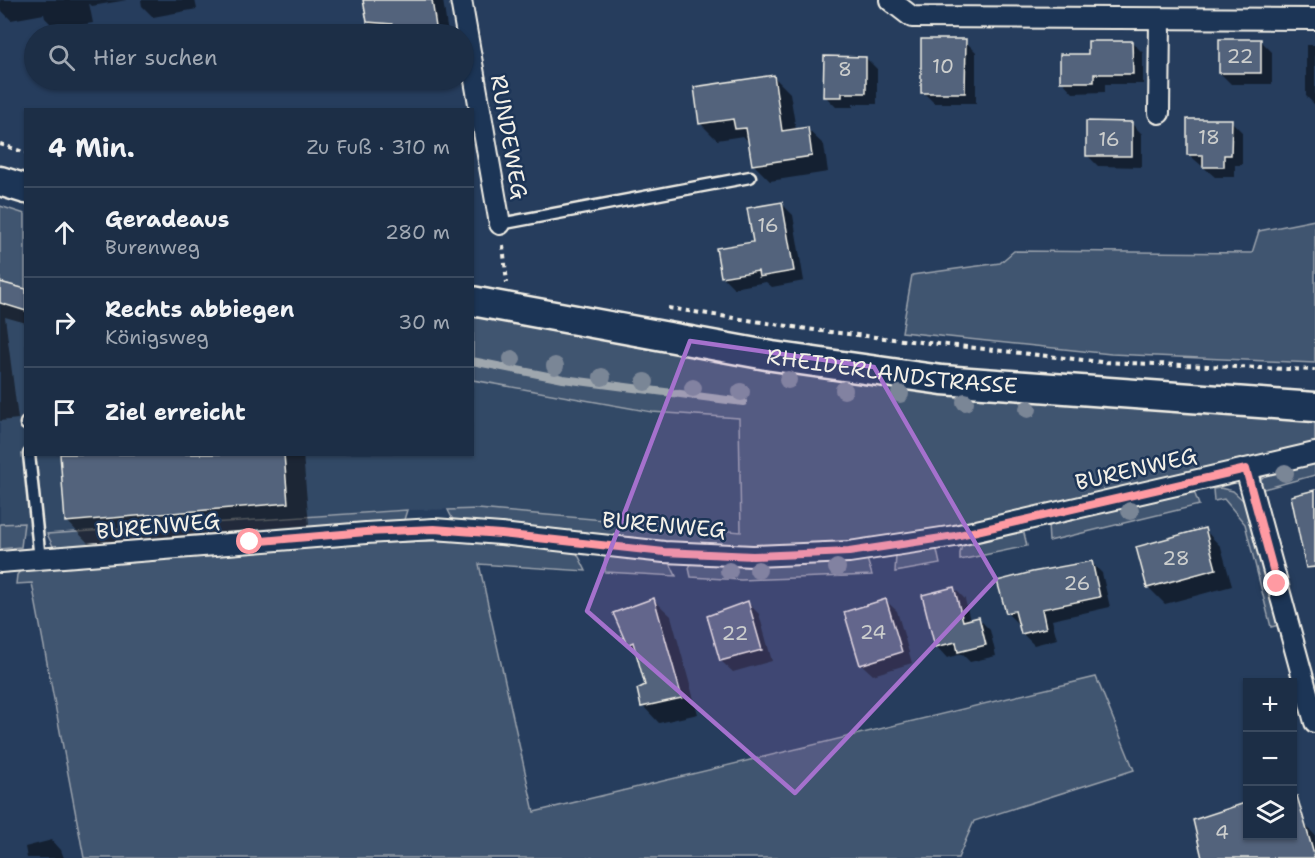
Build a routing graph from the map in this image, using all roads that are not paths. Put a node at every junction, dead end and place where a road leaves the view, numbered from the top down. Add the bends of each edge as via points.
1 (461, 0) edge
2 (890, 0) edge
3 (1160, 19) junction
4 (1315, 19) edge
5 (465, 24) edge
6 (474, 75) edge
7 (1159, 113) dead end
8 (750, 177) dead end
9 (0, 181) edge
10 (24, 188) edge
11 (500, 224) joint
12 (474, 301) edge
13 (1315, 407) edge
14 (1315, 453) edge
15 (29, 456) edge
16 (1246, 469) junction
17 (40, 560) junction
18 (0, 562) edge
19 (1315, 722) edge

1 - 5 street, RUNDEWEG
2 - 3 street via 912,17
3 - 4 street
3 - 7 street
6 - 11 street, RUNDEWEG
8 - 11 lane
9 - 10 main road
12 - 13 main road, RHEIDERLANDSTRASSE via 772,356 942,380
14 - 16 street, BURENWEG
15 - 17 lane
16 - 17 street, BURENWEG via 955,536 849,552 753,556 664,552 434,529
16 - 19 street
17 - 18 street, BURENWEG

